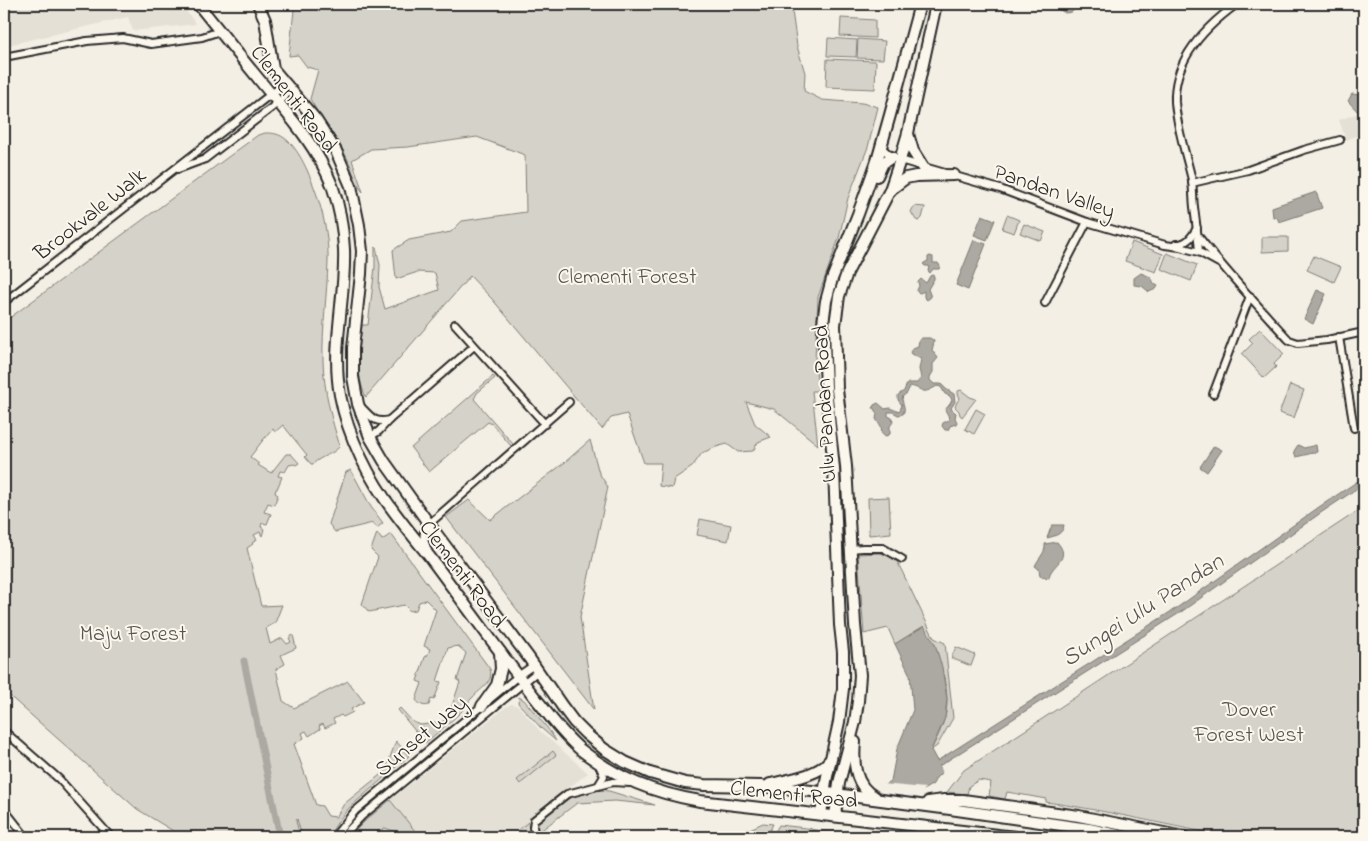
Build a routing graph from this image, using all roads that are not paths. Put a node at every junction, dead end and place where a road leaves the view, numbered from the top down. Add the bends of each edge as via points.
1 (198, 4) edge
2 (258, 4) edge
3 (920, 4) edge
4 (936, 4) edge
5 (1237, 4) edge
6 (220, 31) junction
7 (4, 57) edge
8 (273, 69) junction
9 (258, 78) junction
10 (288, 87) junction
11 (271, 94) junction
12 (279, 102) junction
13 (908, 133) junction
14 (1340, 140) dead end
15 (881, 147) junction
16 (896, 158) junction
17 (923, 167) junction
18 (172, 171) junction
19 (954, 175) junction
20 (1192, 183) junction
21 (890, 190) junction
22 (858, 214) junction
23 (1087, 222) junction
24 (1198, 228) junction
25 (1198, 236) junction
26 (1165, 245) junction
27 (1199, 252) junction
28 (1219, 263) junction
29 (1250, 296) junction
30 (4, 302) edge
31 (1044, 303) dead end
32 (455, 324) dead end
33 (1364, 332) edge
34 (1339, 337) junction
35 (474, 346) junction
36 (1212, 394) dead end
37 (569, 402) dead end
38 (358, 404) junction
39 (389, 420) junction
40 (545, 424) junction
41 (1354, 428) dead end
42 (370, 437) junction
43 (429, 524) junction
44 (850, 549) junction
45 (429, 557) junction
46 (902, 559) dead end
47 (857, 638) junction
48 (500, 650) junction
49 (843, 652) junction
50 (536, 668) junction
51 (521, 680) junction
52 (482, 706) junction
53 (855, 722) junction
54 (4, 731) edge
55 (831, 757) junction
56 (596, 761) junction
57 (636, 784) junction
58 (598, 786) junction
59 (761, 786) junction
60 (824, 792) junction
61 (838, 794) junction
62 (880, 800) junction
63 (915, 804) junction
64 (4, 809) edge
65 (821, 814) junction
66 (835, 816) junction
67 (535, 836) edge
68 (26, 837) edge
69 (111, 837) edge
70 (334, 837) edge
71 (342, 837) edge
72 (1015, 837) edge
73 (1128, 837) edge
74 (1184, 837) edge

1 - 6 main road, Clementi Road
2 - 8 main road, Clementi Road via 265,20
3 - 15 main road, Ulu Pandan Road
4 - 13 main road, Ulu Pandan Road
5 - 20 street via 1195,43 1181,64 1177,77 1175,102
6 - 7 street via 202,37 151,44 123,38 87,41
6 - 9 main road, Clementi Road
8 - 9 main road via 268,77
8 - 10 main road, Clementi Road
9 - 11 main road, Clementi Road
10 - 11 street, Brookvale Walk
10 - 12 street via 285,97
10 - 38 main road, Clementi Road via 316,120 336,151 358,213 362,251 352,366
11 - 12 main road, Clementi Road
11 - 18 street, Brookvale Walk
12 - 18 street, Brookvale Walk via 205,158
12 - 45 main road, Clementi Road via 320,159 338,205 344,250 337,368 350,432 377,488
13 - 16 main road, Ulu Pandan Road
13 - 17 main road via 913,151
14 - 20 street via 1248,170
15 - 16 street, Pandan Valley
15 - 22 main road, Ulu Pandan Road
16 - 17 street, Pandan Valley
16 - 21 main road, Ulu Pandan Road
16 - 22 main road via 883,163 865,206
17 - 19 street, Pandan Valley
18 - 30 street, Brookvale Walk
19 - 21 main road via 906,178
19 - 23 street, Pandan Valley
20 - 24 street
21 - 44 main road, Ulu Pandan Road via 846,273 835,325
22 - 49 main road, Ulu Pandan Road via 832,279 823,323
23 - 26 street, Pandan Valley
23 - 31 street
24 - 25 street
24 - 26 street via 1182,244
25 - 27 street
25 - 28 street
26 - 27 street, Pandan Valley
27 - 28 street, Pandan Valley
28 - 29 street
29 - 34 street via 1289,340 1296,343
29 - 36 street
32 - 35 street
33 - 34 street
34 - 41 street
35 - 39 street
35 - 40 street
37 - 40 street
38 - 39 street via 376,421
38 - 42 main road, Clementi Road
39 - 42 street
40 - 43 street
42 - 43 main road, Clementi Road
43 - 45 street via 423,535
43 - 50 main road, Clementi Road
44 - 46 street via 883,548
44 - 47 main road, Ulu Pandan Road
45 - 48 main road, Clementi Road
47 - 49 main road via 850,665 846,664
47 - 53 main road, Ulu Pandan Road via 860,675
48 - 51 main road, Clementi Road
48 - 52 main road via 498,680
49 - 55 main road, Ulu Pandan Road via 842,702
50 - 51 street, Sunset Way
50 - 59 main road, Clementi Road via 574,722 604,749 625,762 686,783
51 - 52 street, Sunset Way
51 - 56 main road, Clementi Road via 558,726
51 - 71 street, Sunset Way via 362,816
52 - 70 street, Sunset Way via 355,811
53 - 61 main road, Ulu Pandan Road
53 - 62 main road via 854,762 860,784
54 - 69 street via 59,779
55 - 59 main road via 819,770
55 - 60 main road, Ulu Pandan Road
56 - 57 main road, Clementi Road
56 - 58 street via 604,772
57 - 58 street via 613,782
57 - 65 main road, Clementi Road via 681,798
58 - 67 street via 567,794 537,816 533,824
59 - 60 main road, Clementi Road
60 - 61 main road, Clementi Road
60 - 65 main road, Ulu Pandan Road
61 - 62 main road, Clementi Road
61 - 66 main road, Ulu Pandan Road
62 - 63 main road, Clementi Road
63 - 73 main road, Clementi Road
63 - 74 main road, Clementi Road via 963,800 1079,816
64 - 68 street
65 - 66 main road, Clementi Road
66 - 72 main road, Clementi Road

